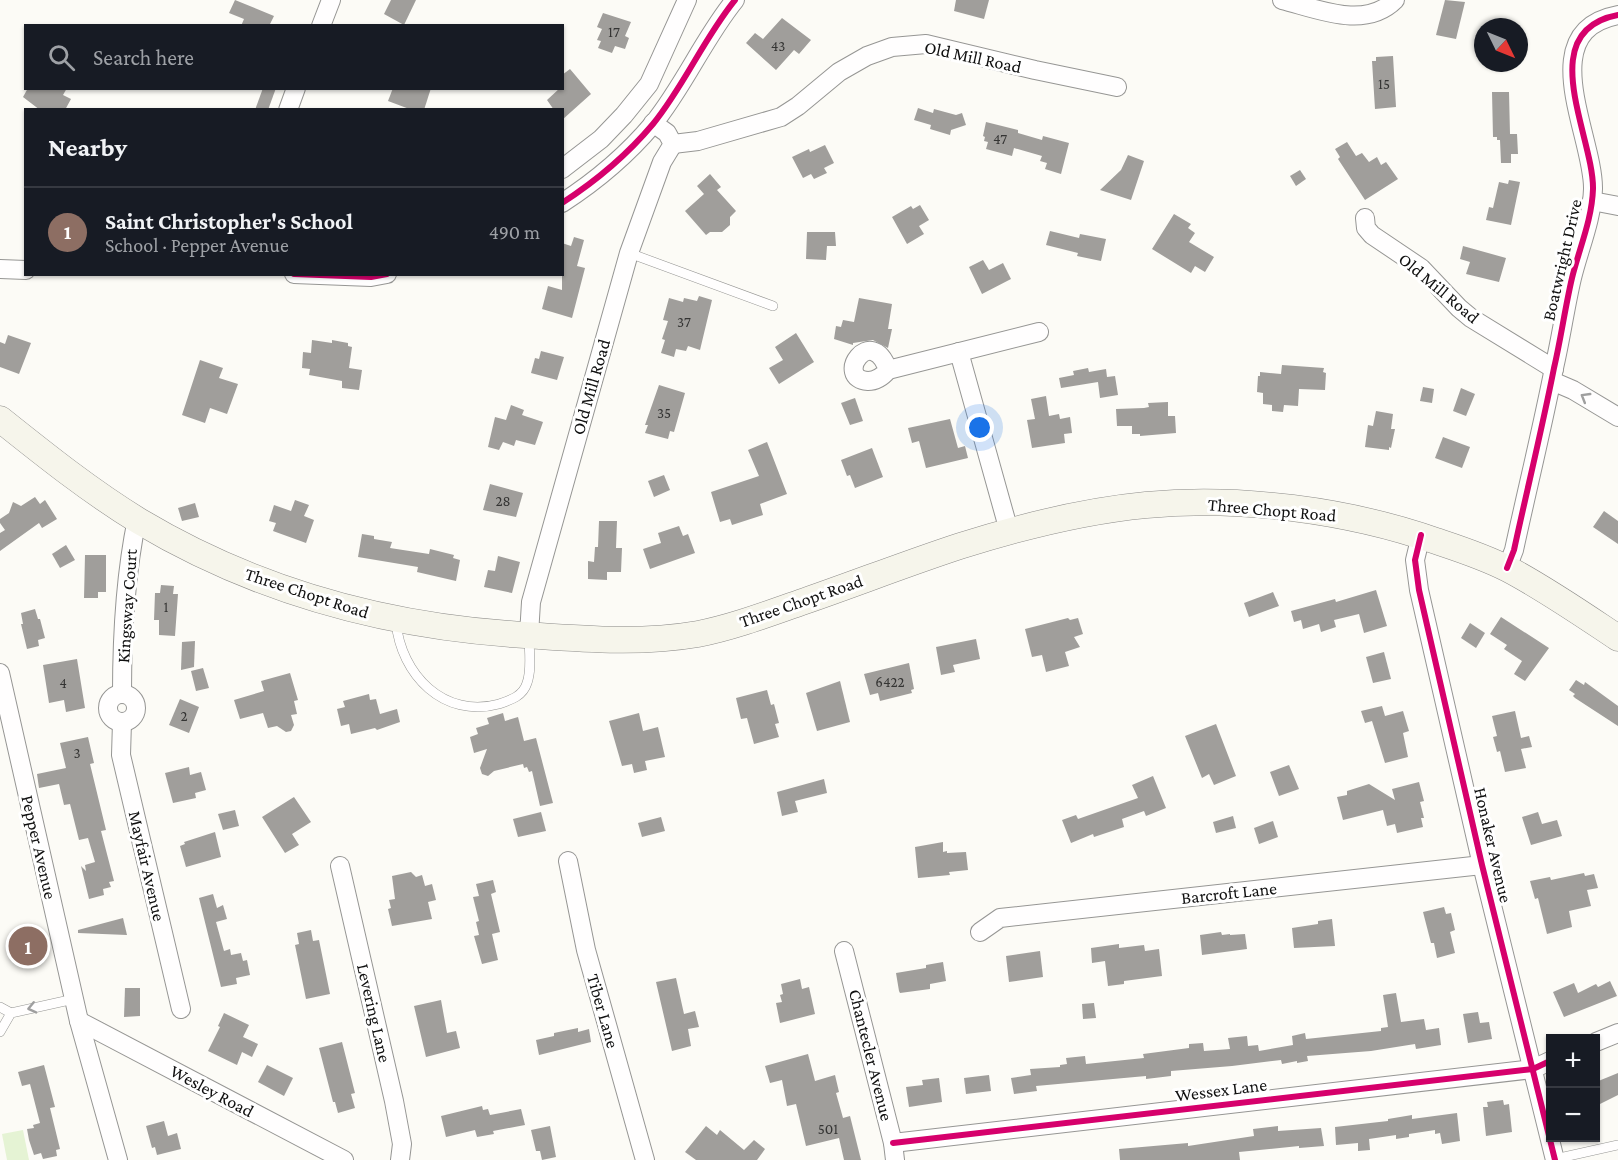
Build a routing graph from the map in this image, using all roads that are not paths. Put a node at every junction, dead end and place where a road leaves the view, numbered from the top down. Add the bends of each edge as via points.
1 (331, 0) edge
2 (687, 0) edge
3 (735, 0) edge
4 (1282, 0) edge
5 (1395, 0) edge
6 (1618, 15) edge
7 (322, 24) edge
8 (649, 84) junction
9 (1117, 87) dead end
10 (295, 90) edge
11 (671, 98) junction
12 (289, 108) edge
13 (653, 123) junction
14 (673, 144) junction
15 (564, 167) edge
16 (1592, 201) junction
17 (564, 202) edge
18 (1618, 206) edge
19 (1365, 218) dead end
20 (629, 253) junction
21 (0, 269) edge
22 (24, 270) edge
23 (345, 276) edge
24 (376, 276) edge
25 (773, 306) dead end
26 (1039, 332) dead end
27 (959, 352) junction
28 (888, 370) dead end
29 (1553, 375) junction
30 (1618, 417) edge
31 (0, 419) edge
32 (136, 519) junction
33 (1009, 531) junction
34 (1421, 536) junction
35 (1507, 568) junction
36 (396, 620) junction
37 (529, 635) junction
38 (1618, 638) edge
39 (0, 673) edge
40 (122, 722) joint
41 (568, 861) dead end
42 (1482, 865) junction
43 (340, 866) dead end
44 (980, 932) dead end
45 (844, 951) dead end
46 (74, 999) junction
47 (0, 1007) edge
48 (181, 1009) dead end
49 (10, 1013) junction
50 (79, 1021) junction
51 (0, 1032) edge
52 (1618, 1032) edge
53 (1600, 1040) edge
54 (1546, 1063) edge
55 (1533, 1069) junction
56 (1618, 1145) edge
57 (894, 1151) edge
58 (118, 1160) edge
59 (344, 1160) edge
60 (400, 1160) edge
61 (645, 1160) edge
62 (1555, 1160) edge

1 - 7 street
2 - 8 street
3 - 11 street
4 - 5 street via 1349,16 1377,13
6 - 16 street, Boatwright Drive via 1590,27 1573,56 1571,79 1590,165
8 - 11 street
8 - 15 street via 601,139
9 - 14 street, Old Mill Road via 926,44 892,47 839,72 781,117 698,141
10 - 12 street
11 - 13 street
13 - 14 street via 667,133
13 - 17 street via 616,162
14 - 20 street, Old Mill Road via 662,162
16 - 18 street
16 - 29 street, Boatwright Drive
19 - 29 street, Old Mill Road via 1372,235 1421,268 1459,309
20 - 25 lane
20 - 37 street, Old Mill Road via 531,602
21 - 22 street
23 - 24 street
26 - 27 street
27 - 28 street
27 - 33 street
30 -> 29 street, Old Mill Road
29 - 35 street, Boatwright Drive
31 - 32 main road, Three Chopt Road
32 - 36 main road, Three Chopt Road via 255,578 348,609
32 - 40 street, Kingsway Court via 123,634 122,693 134,699 136,708 134,716
33 - 34 main road, Three Chopt Road via 1120,508 1201,503 1343,516
33 - 37 main road, Three Chopt Road via 702,633 635,640
34 - 35 main road, Three Chopt Road
34 - 42 street, Honaker Avenue via 1415,560 1419,590
35 - 38 main road, Three Chopt Road
36 - 37 main road, Three Chopt Road
36 - 37 lane via 401,650 413,673 437,694 467,708 489,707 522,692 528,682
39 - 46 street, Pepper Avenue
40 - 48 street, Mayfair Avenue via 122,755
41 - 61 street, Tiber Lane via 586,950
42 - 44 street, Barcroft Lane via 1000,918
42 - 55 street, Honaker Avenue
43 - 60 street, Levering Lane via 394,1101 402,1144
45 - 57 street, Chantecler Avenue
46 -> 49 lane
46 - 50 street, Pepper Avenue
47 - 49 lane
49 - 51 lane
50 - 58 street, Pepper Avenue
50 - 59 street, Wesley Road
52 - 53 street
54 - 55 street, Wessex Lane
55 - 57 street, Wessex Lane
55 - 62 street, Honaker Avenue
56 - 62 lane

